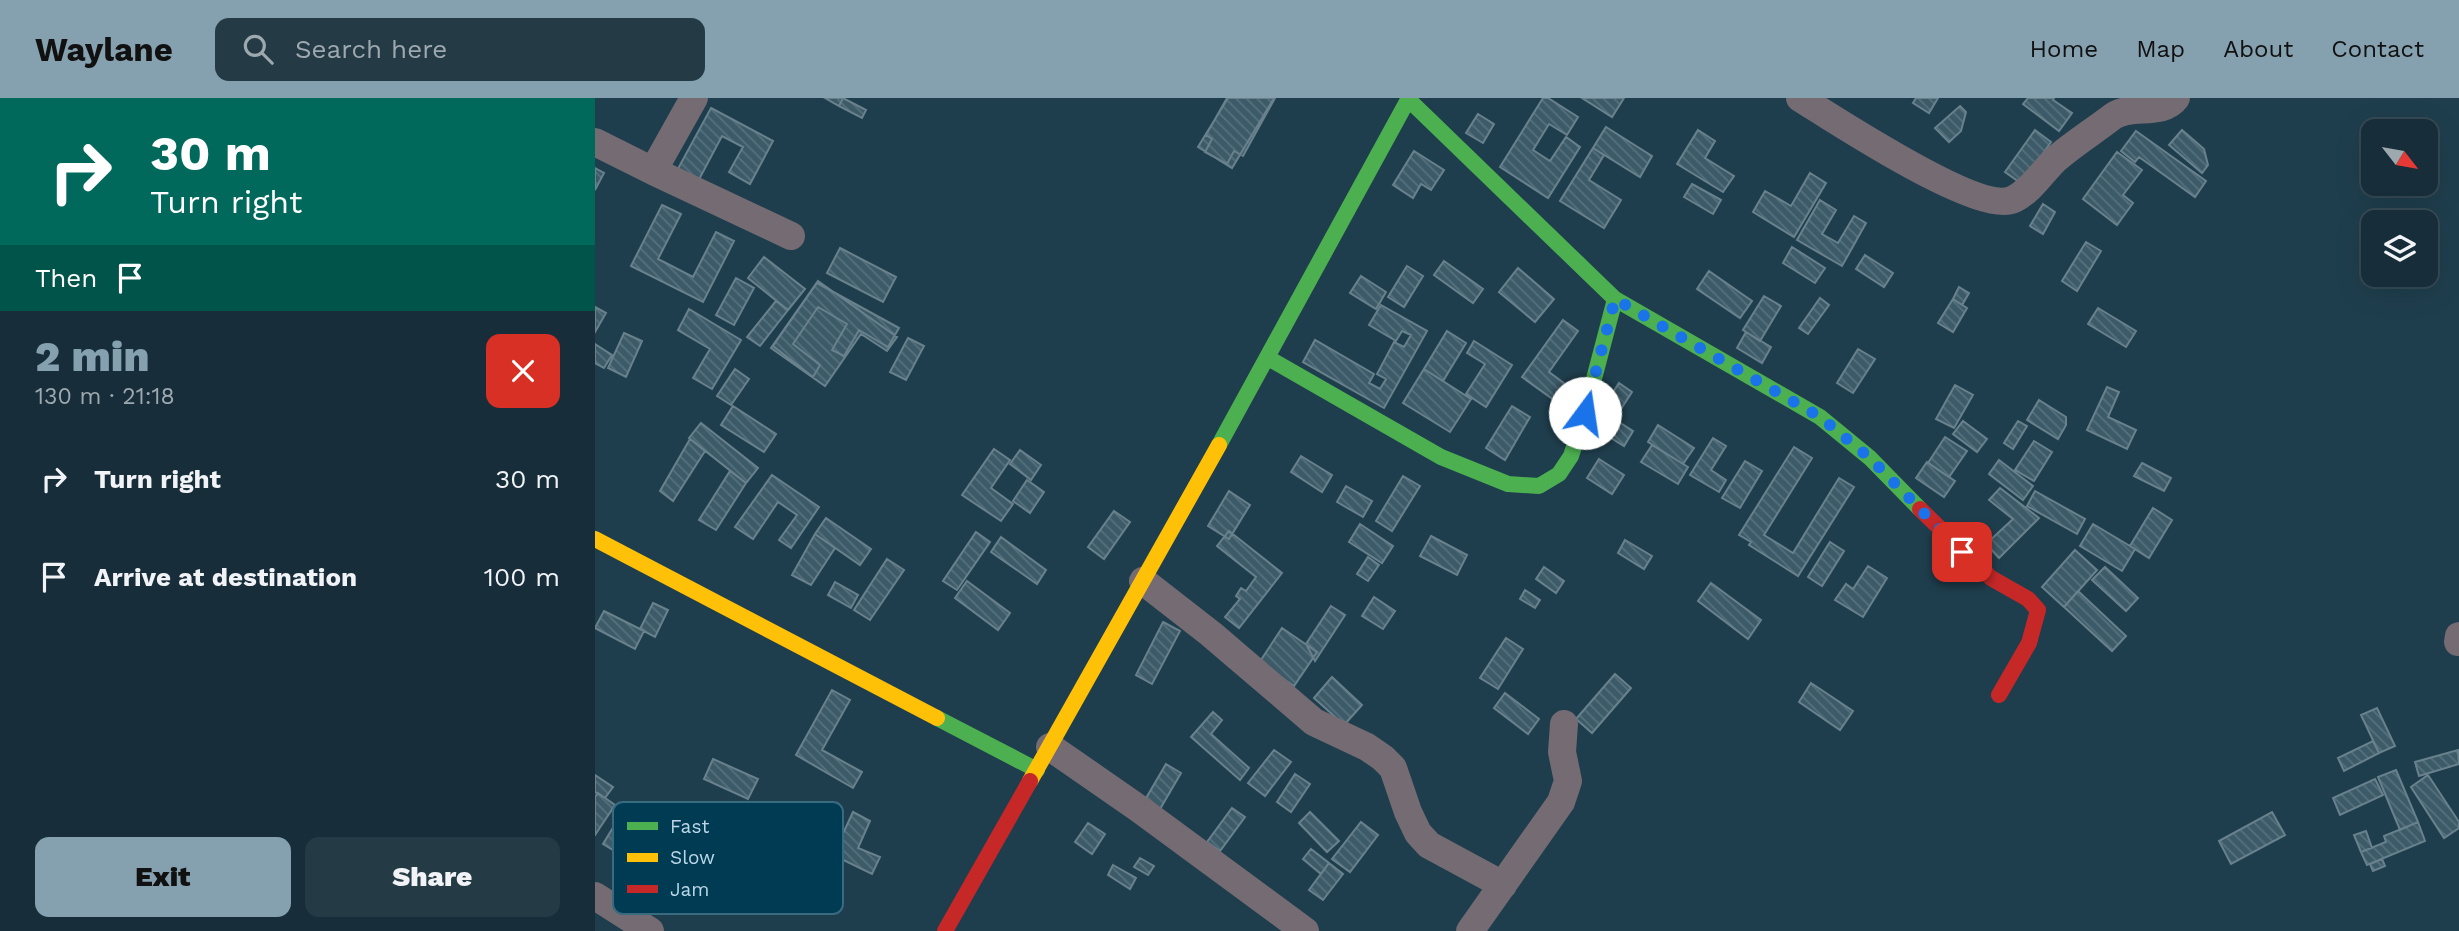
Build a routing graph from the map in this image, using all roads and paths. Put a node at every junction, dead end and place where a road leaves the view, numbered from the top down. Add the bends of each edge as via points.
1 (694, 98) edge
2 (1800, 98) edge
3 (2176, 98) edge
4 (1409, 99) edge
5 (595, 142) edge
6 (653, 171) junction
7 (792, 236) dead end
8 (1615, 299) junction
9 (1268, 358) junction
10 (595, 538) edge
11 (1143, 582) junction
12 (1999, 695) dead end
13 (1565, 724) dead end
14 (1043, 759) junction
15 (1503, 886) junction
16 (595, 897) edge
17 (613, 908) edge
18 (622, 914) edge
19 (650, 931) edge
20 (945, 931) edge
21 (1305, 931) edge
22 (1470, 931) edge

1 - 6 street
2 - 3 street via 1895,157 1973,195 2000,202 2014,200 2057,158 2116,114 2150,109
4 - 8 street
4 - 9 street
5 - 6 street
6 - 7 street
8 - 9 street via 1571,456 1559,474 1539,486 1508,484 1441,457
8 - 12 street via 1820,417 1870,458 1991,578 2028,598 2038,610 2037,621
9 - 11 street
10 - 14 street
11 - 14 street
11 - 15 street via 1314,722 1383,758 1393,768 1418,833 1429,845
13 - 15 street via 1562,752 1568,781 1562,802
14 - 20 street
14 - 21 street via 1138,808
15 - 22 street
16 - 17 street
18 - 19 street

